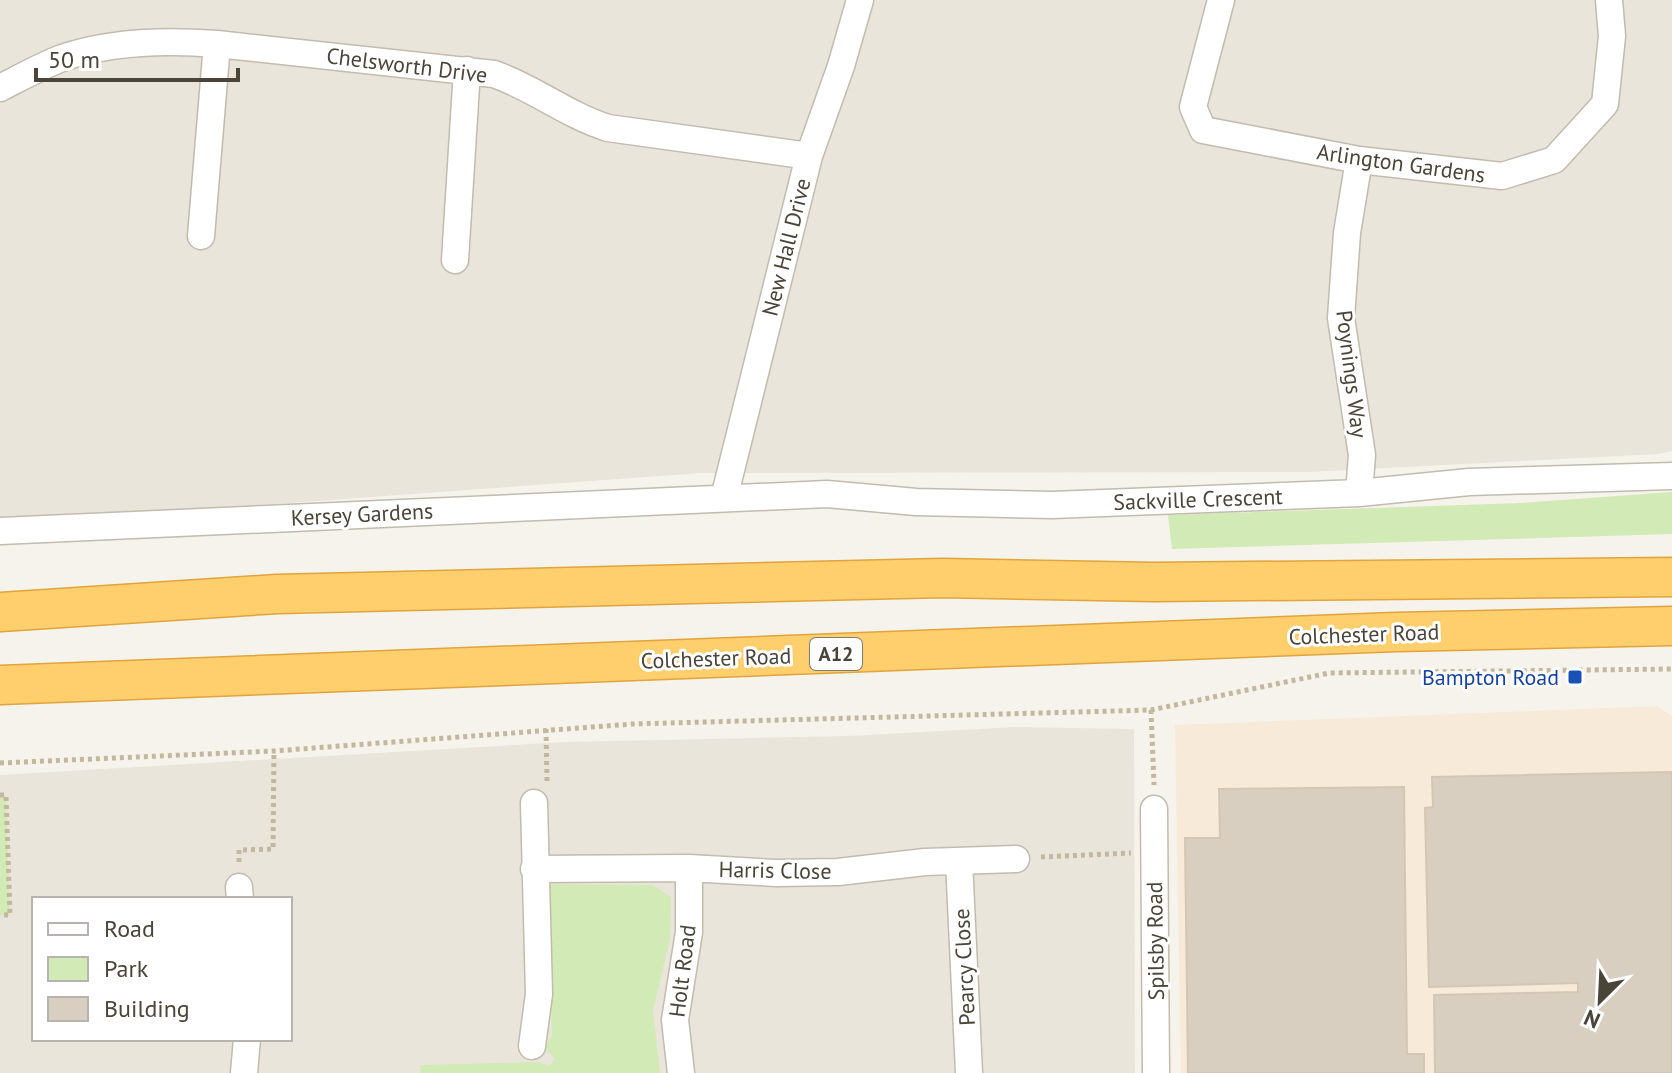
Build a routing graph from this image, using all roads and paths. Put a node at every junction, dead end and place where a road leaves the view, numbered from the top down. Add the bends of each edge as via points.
1 (860, 0) edge
2 (1221, 0) edge
3 (1609, 0) edge
4 (217, 44) junction
5 (467, 70) junction
6 (0, 88) edge
7 (809, 156) junction
8 (1359, 160) junction
9 (201, 236) dead end
10 (455, 260) dead end
11 (1672, 476) edge
12 (1359, 493) junction
13 (724, 498) junction
14 (0, 531) edge
15 (1672, 577) edge
16 (0, 612) edge
17 (1672, 626) edge
18 (1672, 669) edge
19 (0, 685) edge
20 (1151, 710) junction
21 (546, 729) junction
22 (274, 751) junction
23 (0, 763) edge
24 (0, 795) edge
25 (534, 803) joint
26 (1154, 809) joint
27 (1154, 852) junction
28 (1016, 859) joint
29 (959, 861) junction
30 (689, 868) junction
31 (534, 869) junction
32 (239, 893) edge
33 (0, 915) edge
34 (247, 1041) edge
35 (532, 1046) dead end
36 (244, 1073) edge
37 (681, 1073) edge
38 (969, 1073) edge
39 (1156, 1073) edge

1 - 7 street, New Hall Drive
2 - 8 street, Arlington Gardens via 1193,107 1203,130
3 - 8 street, Arlington Gardens via 1612,36 1605,104 1554,160 1502,176
4 - 5 street, Chelsworth Drive
4 - 6 street, Chelsworth Drive via 126,45 62,58
4 - 9 street
5 - 7 street, Chelsworth Drive via 520,83 583,120 608,128
5 - 10 street
7 - 13 street, New Hall Drive
8 - 12 street, Poynings Way via 1341,318 1362,455
11 - 12 street, Sackville Crescent via 1469,482
12 - 13 street, Sackville Crescent via 1052,505 827,494
13 - 14 street, Kersey Gardens
15 - 16 highway via 1154,582 943,578 277,594
17 - 19 highway, Colchester Road / A12
18 - 20 path via 1329,673
20 - 21 path
20 - 26 path
21 - 22 path
21 - 25 path via 547,794
22 - 23 path
22 - 32 path via 273,849 239,850
24 - 33 path via 6,795 10,915
25 - 31 street
26 - 27 street, Spilsby Road
27 - 28 path
27 - 39 street, Spilsby Road
28 - 29 street, Harris Close
29 - 30 street, Harris Close via 838,872
29 - 38 street, Pearcy Close
30 - 31 street, Harris Close
30 - 37 street, Holt Road via 689,932 675,1020
31 - 35 street via 539,994
34 - 36 street

